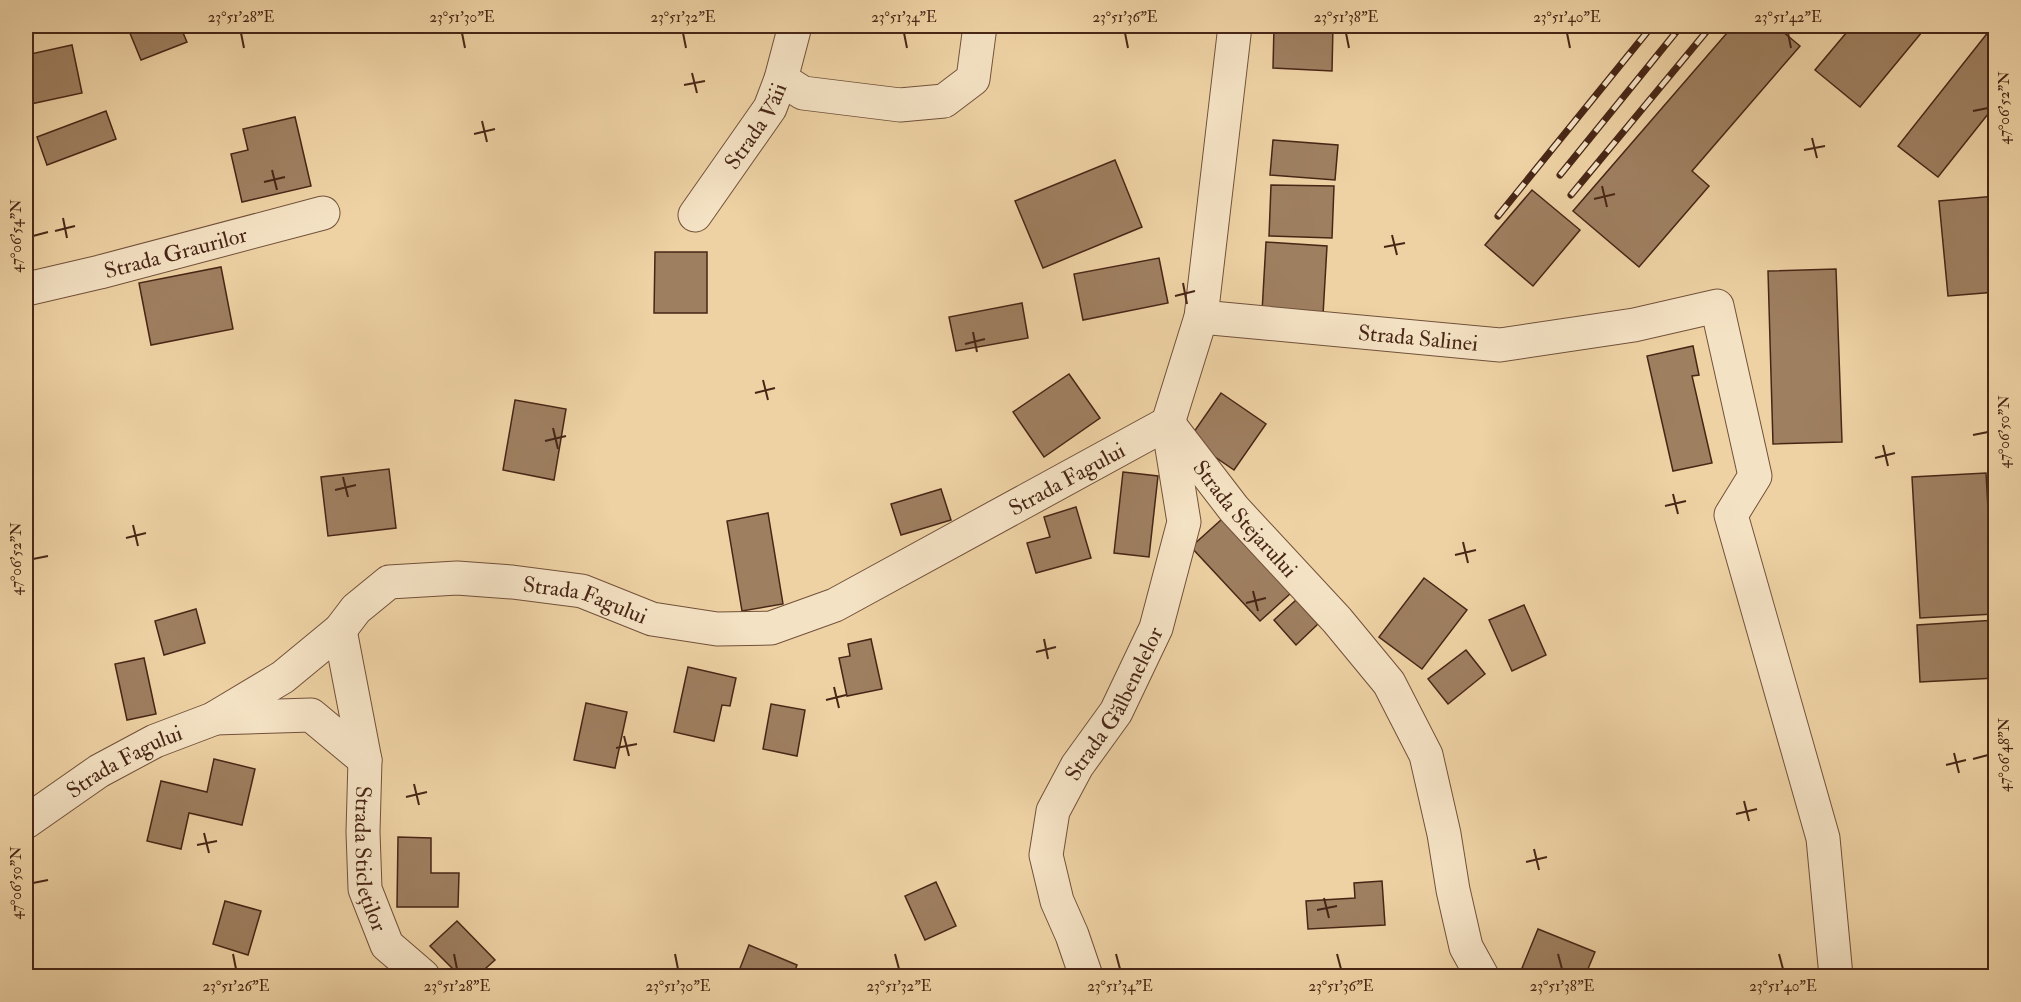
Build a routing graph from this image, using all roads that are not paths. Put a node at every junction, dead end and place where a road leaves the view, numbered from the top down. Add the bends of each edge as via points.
1 (795, 26) edge
2 (981, 26) edge
3 (1235, 26) edge
4 (781, 79) junction
5 (323, 213) dead end
6 (694, 215) dead end
7 (26, 288) edge
8 (1201, 317) junction
9 (1168, 423) junction
10 (340, 630) junction
11 (213, 718) junction
12 (365, 760) junction
13 (26, 822) edge
14 (423, 976) edge
15 (1086, 976) edge
16 (1482, 976) edge
17 (1836, 976) edge

1 - 4 street, Strada Văii
2 - 4 street via 973,79 944,101 900,105 803,93
3 - 8 street
4 - 6 street, Strada Văii via 770,108
5 - 7 street, Strada Graurilor via 100,273
8 - 9 street
8 - 17 street, Strada Salinei via 1500,345 1635,325 1717,306 1755,476 1731,515 1823,838
9 - 10 street, Strada Fagului via 835,605 771,628 717,629 652,619 582,591 458,578 389,582 356,609
9 - 15 street, Strada Gălbenelelor via 1184,522 1156,628 1116,712 1077,766 1053,811 1046,855 1057,901
9 - 16 street, Strada Stejarului via 1234,509 1337,620 1389,683 1426,755 1466,947
10 - 11 street, Strada Fagului via 282,677
10 - 12 street, Strada Sticleților
11 - 12 street, Strada Sticleților via 311,715
11 - 13 street, Strada Fagului via 155,741 99,771
12 - 14 street, Strada Sticleților via 365,889 387,945

